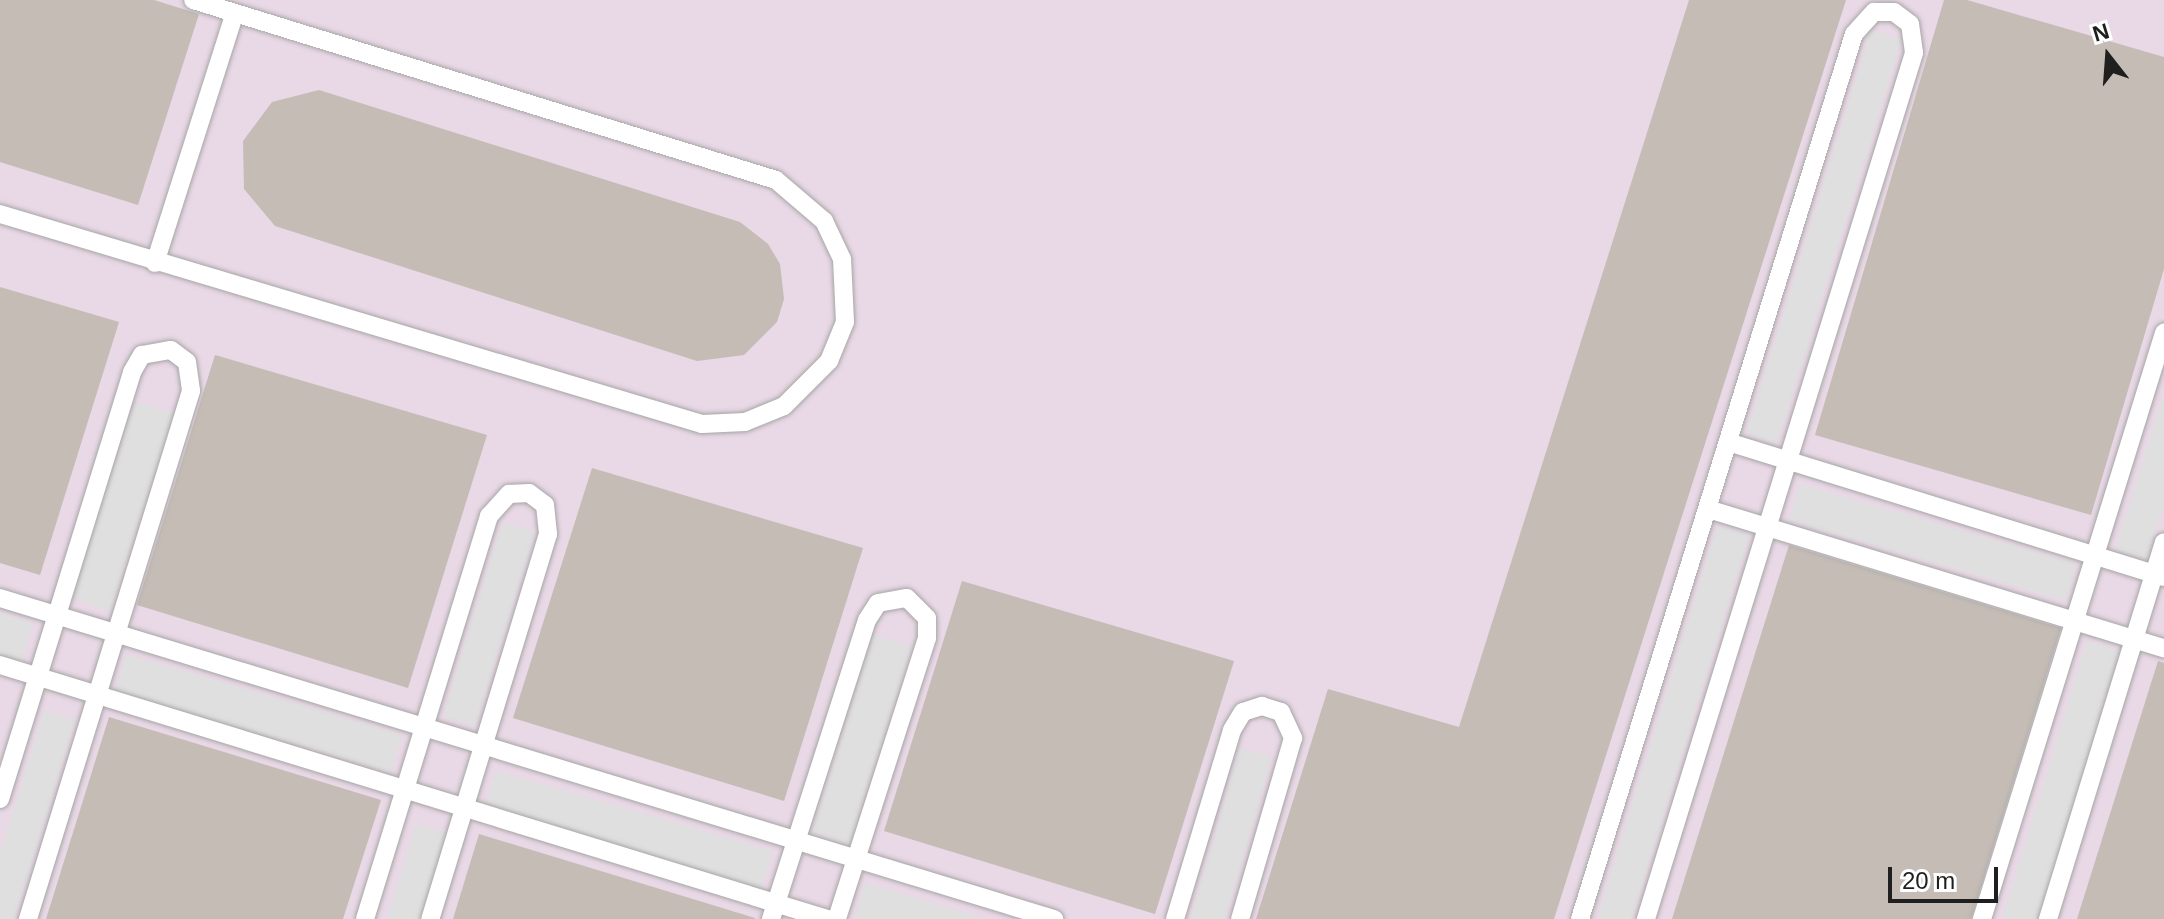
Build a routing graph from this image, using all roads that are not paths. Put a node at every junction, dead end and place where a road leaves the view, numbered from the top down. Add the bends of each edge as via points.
1 (193, 0) edge
2 (1896, 6) edge
3 (235, 13) junction
4 (0, 214) edge
5 (155, 263) junction
6 (2164, 333) edge
7 (1728, 442) junction
8 (1787, 461) junction
9 (1708, 509) junction
10 (1767, 527) junction
11 (2164, 542) edge
12 (2095, 556) junction
13 (2159, 576) edge
14 (0, 598) edge
15 (56, 615) junction
16 (2075, 621) junction
17 (116, 634) junction
18 (2134, 639) junction
19 (2164, 648) edge
20 (0, 665) edge
21 (38, 677) junction
22 (97, 695) junction
23 (424, 727) junction
24 (484, 745) junction
25 (405, 789) junction
26 (0, 799) edge
27 (464, 808) junction
28 (796, 840) junction
29 (856, 859) junction
30 (774, 911) edge
31 (28, 919) edge
32 (365, 919) edge
33 (430, 919) edge
34 (827, 919) edge
35 (837, 919) edge
36 (1054, 919) edge
37 (1175, 919) edge
38 (1240, 919) edge
39 (1580, 919) edge
40 (1646, 919) edge
41 (1982, 919) edge
42 (2048, 919) edge

1 - 3 lane
2 - 7 lane via 1874,12 1854,34
2 - 8 lane via 1910,24 1914,53
3 - 5 lane
3 - 5 lane via 776,180 810,205 835,239 846,280 841,332 817,378 784,406 745,422 702,424
4 - 5 lane
6 - 12 lane
7 - 8 lane
7 - 9 lane
8 - 10 lane
8 - 12 lane
9 - 10 lane
9 - 39 lane
10 - 16 lane
10 - 40 lane
11 - 13 lane
12 - 13 lane
12 - 16 lane
13 - 18 lane
14 - 15 lane
15 - 17 lane
15 - 17 lane via 136,363 152,350 171,350 187,362 193,381
15 - 21 lane
16 - 18 lane
16 - 41 lane
17 - 22 lane
17 - 23 lane
18 - 19 lane
18 - 42 lane
20 - 21 lane
21 - 22 lane
21 - 26 lane
22 - 25 lane
22 - 31 lane
23 - 24 lane
23 - 24 lane via 493,506 509,494 529,493 545,505 550,524
23 - 25 lane
24 - 27 lane
24 - 28 lane
25 - 27 lane
25 - 32 lane
27 - 30 lane
27 - 33 lane
28 - 29 lane
28 - 29 lane via 871,610 887,598 907,598 927,618 927,638
28 - 30 lane
29 - 35 lane
29 - 36 lane
30 - 34 lane
37 - 38 lane via 1232,730 1243,712 1262,706 1281,712 1293,738

